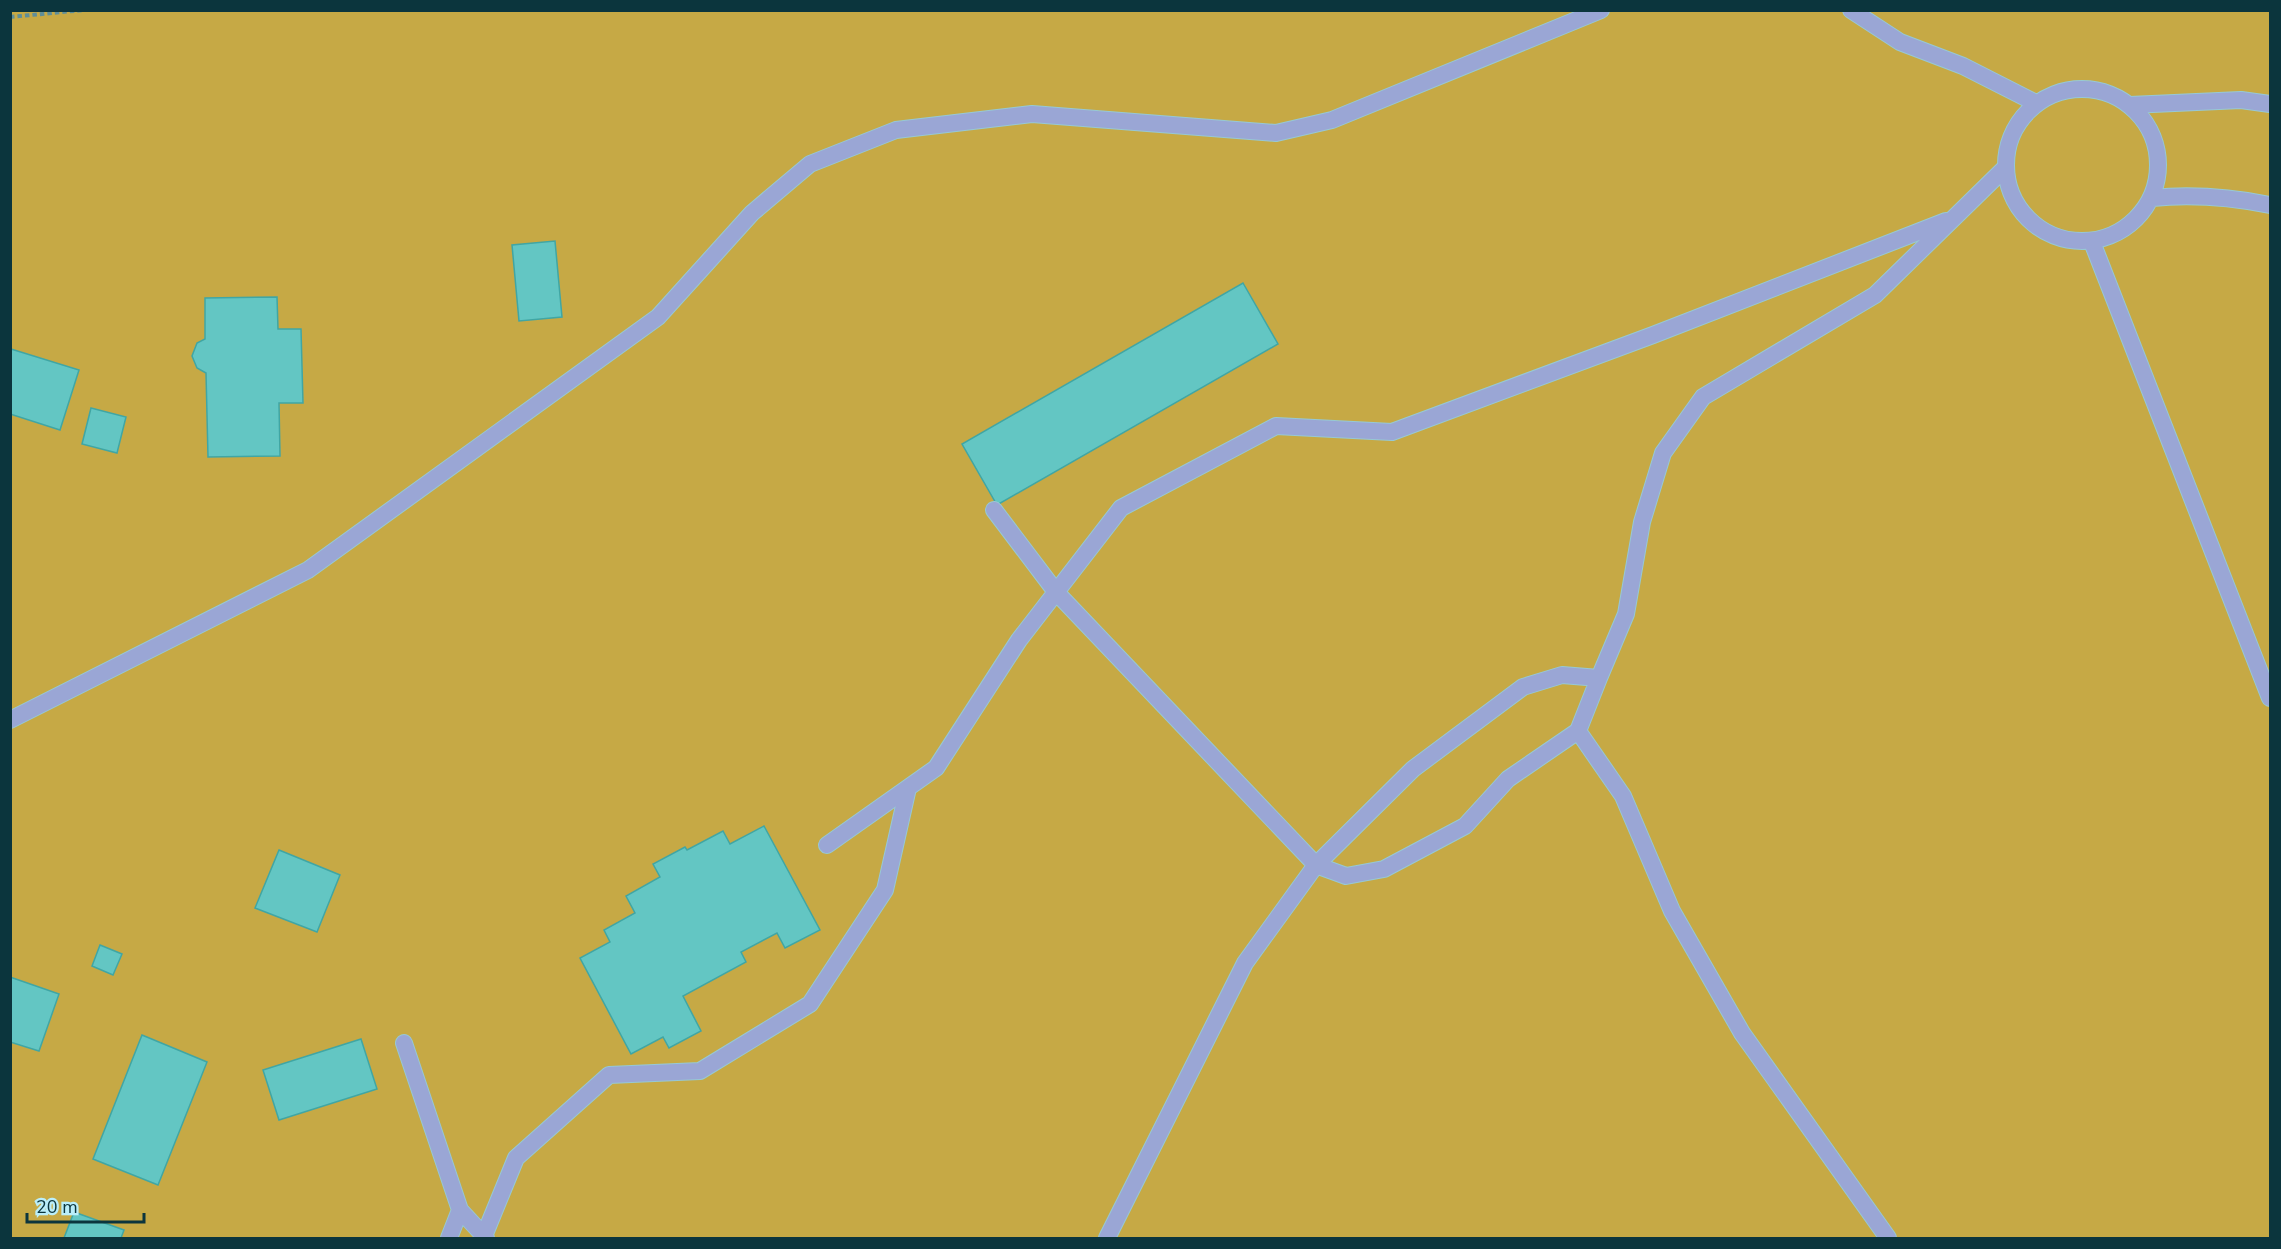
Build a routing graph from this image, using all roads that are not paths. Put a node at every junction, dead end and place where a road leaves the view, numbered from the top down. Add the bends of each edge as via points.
1 (1601, 10) edge
2 (1851, 10) edge
3 (2036, 103) junction
4 (2271, 104) edge
5 (2130, 105) junction
6 (2005, 168) junction
7 (2152, 198) junction
8 (2271, 205) edge
9 (1952, 219) junction
10 (2092, 242) junction
11 (994, 510) dead end
12 (1056, 592) junction
13 (1599, 678) junction
14 (2271, 698) edge
15 (10, 720) edge
16 (1578, 731) junction
17 (908, 788) junction
18 (827, 845) dead end
19 (1316, 865) junction
20 (404, 1043) dead end
21 (460, 1210) junction
22 (485, 1237) edge
23 (449, 1239) edge
24 (1107, 1239) edge
25 (1888, 1239) edge

1 - 15 lane via 1332,120 1276,133 1032,114 896,130 810,164 752,213 658,317 308,570
2 - 3 lane via 1900,42 1963,66
3 - 5 lane via 2058,92 2083,88 2108,92
3 - 6 lane via 2019,121 2008,144
4 - 5 lane via 2241,100
5 - 7 lane via 2147,124 2157,148 2158,173
6 - 9 lane
6 - 10 lane via 2010,193 2023,215 2042,232 2066,241
7 - 8 lane via 2232,197
7 - 10 lane via 2137,219 2116,234
9 - 12 lane via 1392,432 1276,426 1122,508
9 - 13 lane via 1875,295 1703,397 1663,453 1642,522 1626,614
10 - 14 lane
11 - 12 lane
12 - 17 lane via 1019,640 936,768
12 - 19 lane
13 - 16 lane
13 - 19 lane via 1562,675 1523,687 1413,769
16 - 19 lane via 1508,779 1465,826 1384,869 1346,876
16 - 25 lane via 1623,796 1672,911 1742,1033
17 - 18 lane
17 - 22 lane via 885,890 810,1004 700,1071 609,1075 516,1158
19 - 24 lane via 1245,963
20 - 21 lane
21 - 22 lane
21 - 23 lane

